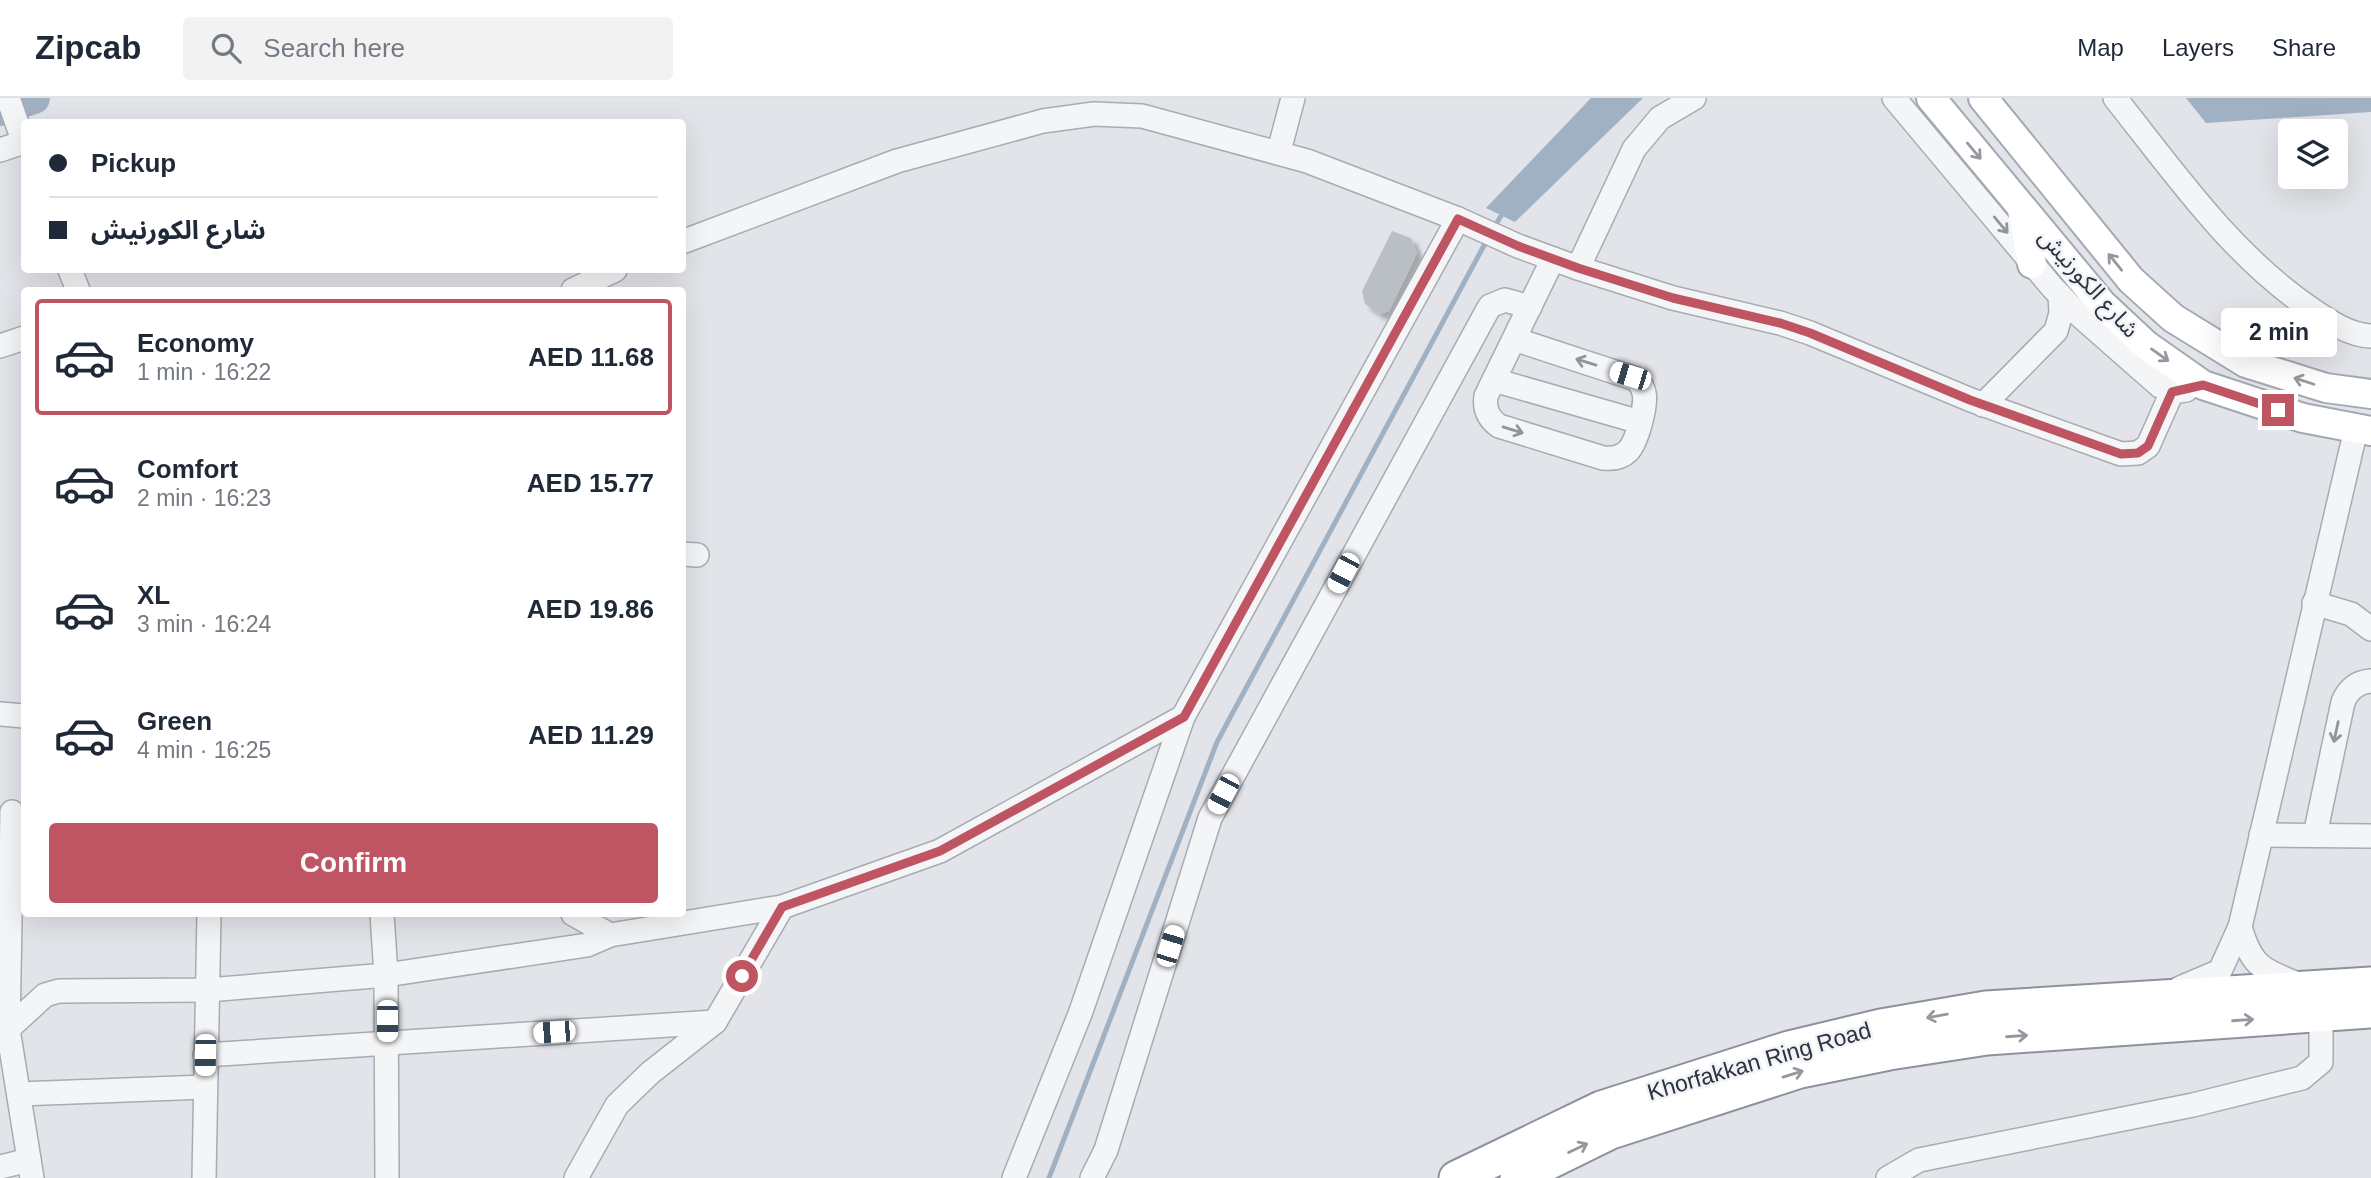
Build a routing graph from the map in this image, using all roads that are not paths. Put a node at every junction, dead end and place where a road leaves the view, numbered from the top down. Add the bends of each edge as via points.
1 (8, 98) edge
2 (1293, 98) edge
3 (1694, 98) edge
4 (1894, 98) edge
5 (1983, 98) edge
6 (2115, 98) edge
7 (1094, 106) edge
8 (1939, 108) edge
9 (21, 134) edge
10 (21, 143) edge
11 (0, 150) edge
12 (1279, 151) junction
13 (2036, 164) junction
14 (2021, 207) junction
15 (1458, 219) junction
16 (686, 240) edge
17 (1553, 259) junction
18 (2032, 264) junction
19 (1578, 268) junction
20 (609, 273) edge
21 (579, 287) edge
22 (2060, 295) junction
23 (1530, 307) junction
24 (2090, 325) junction
25 (2056, 331) junction
26 (2371, 336) edge
27 (21, 339) edge
28 (1514, 339) junction
29 (0, 346) edge
30 (1494, 380) junction
31 (2203, 385) junction
32 (2172, 392) junction
33 (2371, 394) edge
34 (1983, 405) junction
35 (1640, 422) junction
36 (2364, 430) edge
37 (2314, 603) junction
38 (2371, 629) edge
39 (2371, 681) edge
40 (0, 714) edge
41 (21, 716) edge
42 (1184, 717) junction
43 (12, 812) edge
44 (2261, 835) junction
45 (2315, 835) junction
46 (2371, 836) edge
47 (782, 907) junction
48 (209, 917) edge
49 (382, 917) edge
50 (578, 917) edge
51 (2240, 927) junction
52 (610, 935) junction
53 (387, 975) junction
54 (2371, 984) edge
55 (208, 990) junction
56 (2151, 997) junction
57 (2314, 1001) junction
58 (2371, 1011) edge
59 (715, 1022) junction
60 (4, 1029) edge
61 (387, 1043) junction
62 (205, 1055) junction
63 (205, 1087) junction
64 (19, 1094) junction
65 (0, 1167) edge
66 (30, 1169) edge
67 (204, 1178) edge
68 (387, 1178) edge
69 (576, 1178) edge
70 (1014, 1178) edge
71 (1093, 1178) edge
72 (1456, 1178) edge
73 (1517, 1178) edge
74 (1888, 1178) edge

1 - 9 street
2 - 12 street
3 - 19 street via 1660,118 1634,149
4 -> 18 street
5 - 13 main road, شارع الكورنيش
6 - 26 street via 2226,236 2278,286 2329,322
7 - 12 street
7 - 16 street via 897,161
8 - 13 main road via 1971,109 2006,146
8 -> 14 main road, شارع الكورنيش
10 - 11 street
12 - 15 street
33 -> 13 main road, شارع الكورنيش via 2326,388 2246,363 2173,318 2131,280
14 - 18 main road
14 -> 31 main road, شارع الكورنيش via 2102,304 2146,345
15 - 17 street
15 - 42 street
17 - 19 street
17 - 23 street
18 - 22 street
19 - 34 street via 1810,333
20 - 21 street
22 - 24 street
22 - 25 street
23 - 28 street
23 - 71 street via 1505,300 1490,306 1210,818 1106,1150
24 - 25 street
24 - 32 street
25 - 34 street
27 - 29 street
28 - 30 street
35 -> 28 street via 1645,395 1636,379
30 - 35 street
30 -> 35 street via 1485,403 1499,426 1603,458 1616,458 1628,451
31 - 32 street
31 - 36 main road, شارع الكورنيش via 2303,418
32 - 34 street via 2148,446 2138,453 2121,454
36 - 37 street
37 - 38 street via 2351,614
37 - 44 street
39 -> 45 street via 2351,689 2343,702
40 - 41 street
42 - 47 street via 940,851
42 - 70 street via 1080,1014
43 - 60 street
44 - 45 street
44 - 51 street
45 - 46 street
47 - 52 street
47 - 59 street
48 - 55 street
49 - 53 street
50 - 52 street
51 - 56 street via 2220,971
51 - 57 street via 2247,952 2263,970
52 - 53 street via 587,945
53 - 55 street
53 - 61 street
54 - 57 highway, Khorfakkan Ring Road
55 - 60 street via 60,991 45,995
55 - 62 street
56 - 57 highway, Khorfakkan Ring Road
56 -> 72 highway, Khorfakkan Ring Road via 1986,1007 1788,1048 1601,1108
57 - 58 highway, Khorfakkan Ring Road
73 -> 57 highway, Khorfakkan Ring Road via 1611,1132 1812,1069 1987,1038
57 - 74 street via 2321,1062 2302,1078 2193,1105 1919,1160
59 - 61 street
59 - 69 street via 617,1105
60 - 64 street
61 - 62 street
61 - 68 street
62 - 63 street
63 - 64 street
63 - 67 street
64 - 66 street
65 - 66 street

